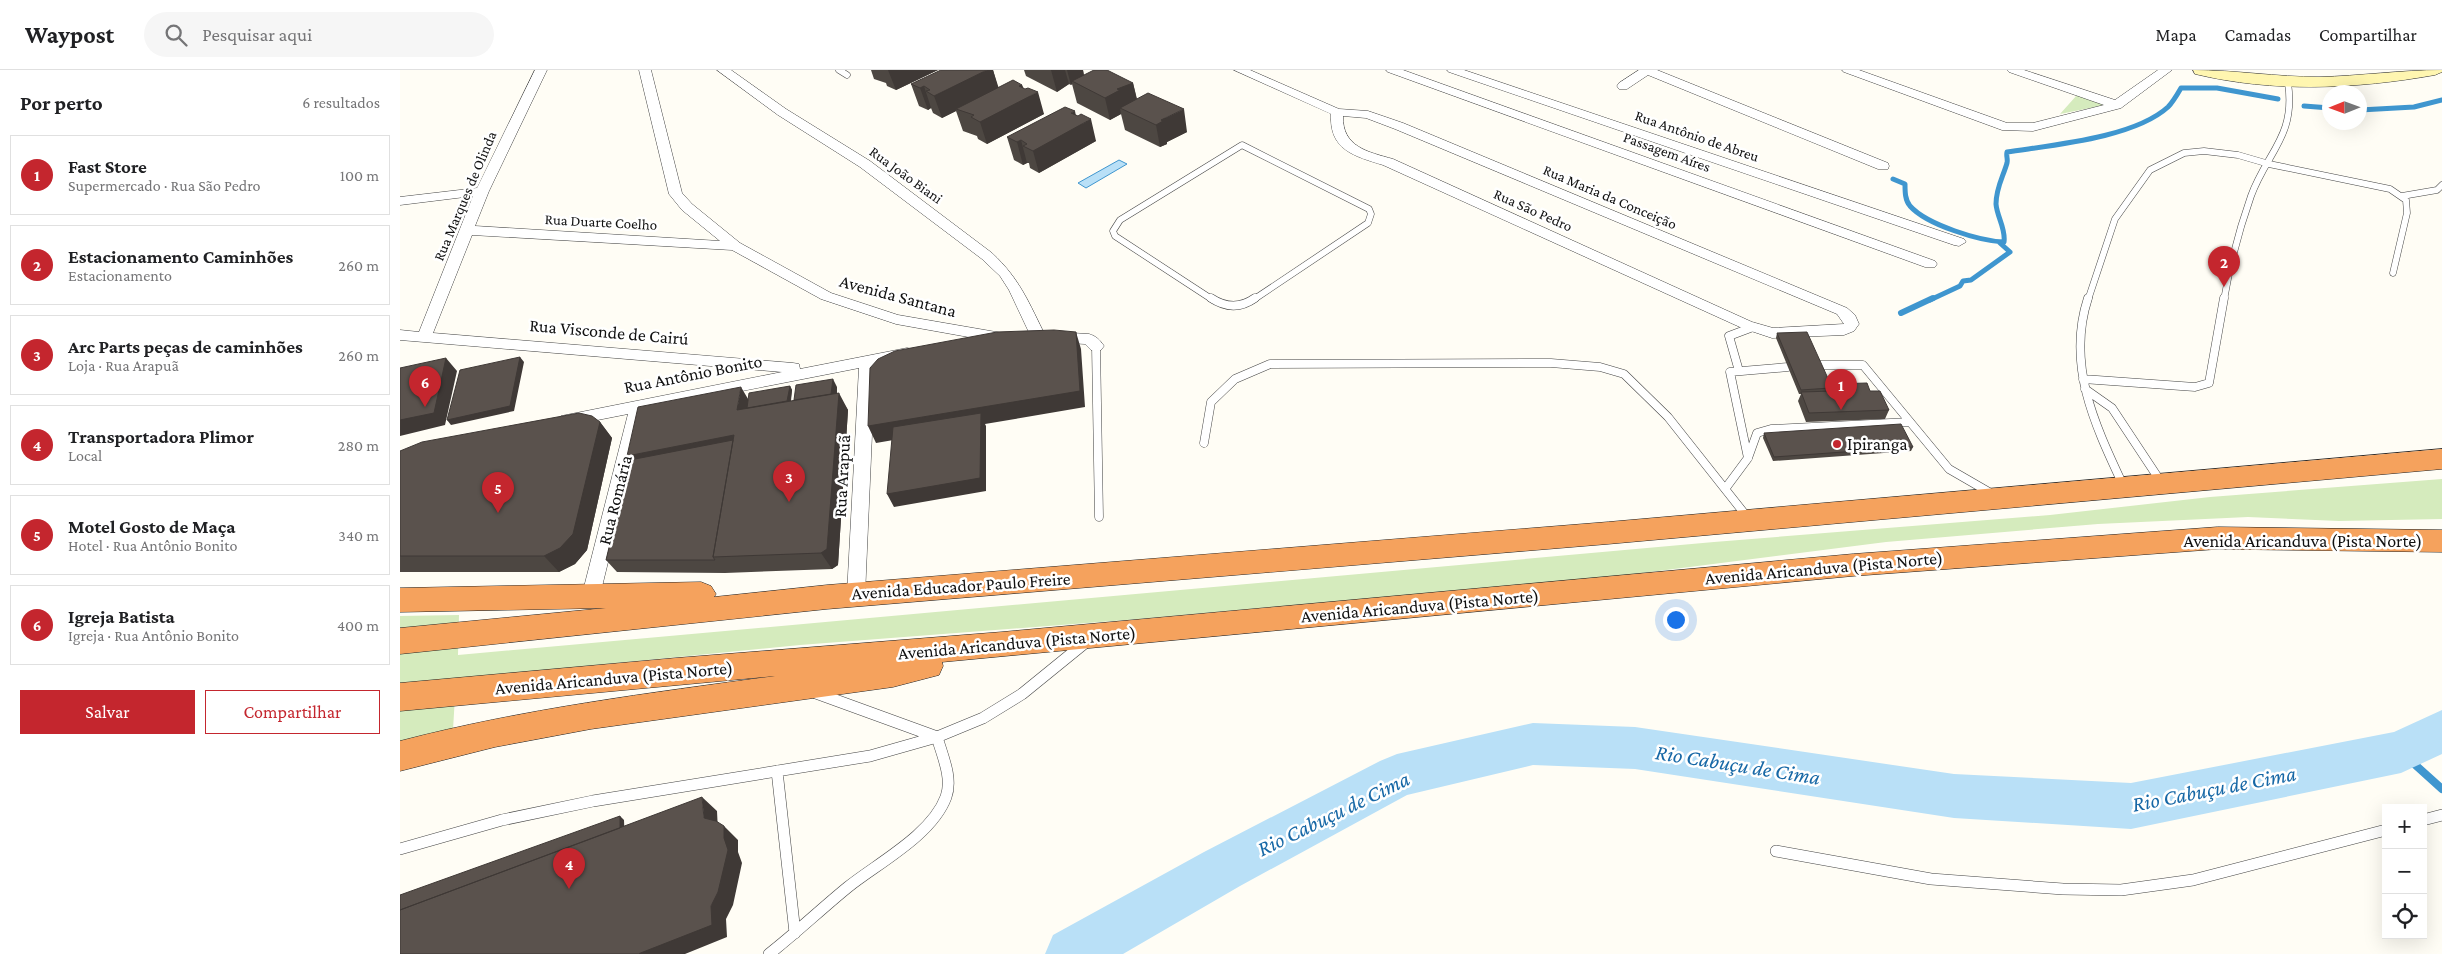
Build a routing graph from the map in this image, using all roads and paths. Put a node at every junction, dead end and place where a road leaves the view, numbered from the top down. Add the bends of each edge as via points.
1 (541, 70) edge
2 (645, 70) edge
3 (723, 70) edge
4 (839, 70) edge
5 (1240, 70) edge
6 (1392, 70) edge
7 (1452, 70) edge
8 (1647, 70) edge
9 (1848, 70) edge
10 (2013, 70) edge
11 (2166, 70) edge
12 (2201, 70) edge
13 (2428, 71) edge
14 (847, 75) dead end
15 (2288, 83) junction
16 (1623, 86) dead end
17 (2117, 105) junction
18 (1337, 112) junction
19 (2269, 164) junction
20 (1884, 166) dead end
21 (2442, 185) edge
22 (482, 191) junction
23 (2402, 196) junction
24 (400, 201) edge
25 (465, 230) junction
26 (1931, 232) junction
27 (1115, 236) joint
28 (1959, 242) dead end
29 (735, 246) junction
30 (1914, 258) junction
31 (1930, 264) dead end
32 (2393, 273) dead end
33 (1753, 327) junction
34 (1844, 330) joint
35 (400, 335) edge
36 (424, 337) junction
37 (1038, 337) junction
38 (994, 338) junction
39 (955, 345) edge
40 (1096, 346) joint
41 (926, 350) edge
42 (867, 360) junction
43 (1817, 365) edge
44 (1788, 367) edge
45 (814, 369) junction
46 (1739, 371) junction
47 (2083, 379) junction
48 (2085, 389) junction
49 (638, 405) junction
50 (552, 422) edge
51 (1910, 422) junction
52 (1204, 443) dead end
53 (1748, 458) junction
54 (2442, 458) edge
55 (2161, 482) junction
56 (2123, 485) junction
57 (1725, 489) junction
58 (2000, 498) junction
59 (1099, 517) dead end
60 (1749, 520) junction
61 (2442, 541) edge
62 (591, 595) junction
63 (856, 595) junction
64 (827, 597) junction
65 (400, 600) edge
66 (1091, 637) junction
67 (400, 641) edge
68 (1002, 645) junction
69 (798, 686) junction
70 (400, 697) edge
71 (937, 737) junction
72 (400, 756) edge
73 (776, 771) junction
74 (2442, 815) edge
75 (2427, 819) edge
76 (2382, 831) edge
77 (400, 849) edge
78 (1776, 851) dead end
79 (795, 933) junction
80 (769, 954) edge

1 - 22 street, Rua Marques de Olinda
2 - 29 street, Avenida Santana via 676,194
3 - 37 street, Rua João Biani via 865,164 987,256 1006,273
4 - 14 lane
5 - 18 street
6 - 30 street, Passagem Aíres
7 - 26 street, Rua Antônio de Abreu
8 - 16 street
8 - 20 street
9 - 17 street via 2006,127 2033,127
10 - 17 street
11 - 17 street
12 - 15 main road
13 - 15 main road via 2346,82
15 - 19 lane via 2291,104 2283,137
18 - 33 street, Rua São Pedro via 1338,135 1346,146
18 - 34 street, Rua Maria da Conceição via 1368,115 1399,126 1842,312 1852,324
19 - 23 lane via 2390,189
19 - 47 lane via 2238,155 2204,151 2184,153 2150,170 2115,219 2081,320 2079,346
19 - 47 lane via 2252,194 2231,259 2209,383 2195,387
21 - 23 lane via 2436,190
22 - 24 street
22 - 25 street, Rua Marques de Olinda
23 - 32 lane via 2406,200 2407,213
25 - 29 street, Rua Duarte Coelho
25 - 36 street, Rua Marques de Olinda
26 - 28 street, Rua Antônio de Abreu
26 - 30 street
27 - 27 lane via 1113,231 1120,220 1242,145 1369,209 1371,214 1368,223 1247,304 1239,306 1220,304
29 - 38 street, Avenida Santana via 843,303 896,319
30 - 31 street, Passagem Aíres
33 - 34 street, Rua São Pedro via 1772,333
33 - 46 lane via 1729,336
35 - 36 street, Rua Visconde de Cairú
36 - 45 street, Rua Visconde de Cairú
37 - 38 street, Avenida Santana
37 - 40 street, Avenida Santana via 1089,339
38 - 39 street
40 - 59 lane, Avenida Santana
41 - 42 street, Rua Antônio Bonito
42 - 45 street, Rua Antônio Bonito
42 - 63 street, Rua Arapuã
43 - 51 lane via 1863,365
44 - 46 lane
45 - 49 street, Rua Antônio Bonito
46 - 53 lane via 1730,372
47 - 48 lane
48 - 55 lane via 2112,408
48 - 56 lane via 2098,431
49 - 50 street, Rua Antônio Bonito
49 - 62 street, Rua Romária
51 - 53 lane via 1772,429 1757,433
51 - 58 lane via 1949,469
52 - 57 lane via 1211,402 1236,379 1270,364 1551,364 1600,367 1624,374 1662,411
53 - 57 lane
54 - 55 highway
55 - 56 highway
56 - 58 highway
57 - 60 lane
58 - 60 highway
60 - 63 highway, Avenida Educador Paulo Freire
61 - 66 highway, Avenida Aricanduva (Pista Norte) via 2208,538 1853,565
62 - 64 highway
62 - 65 highway
63 - 64 highway, Avenida Educador Paulo Freire
64 - 67 highway
66 - 68 highway, Avenida Aricanduva (Pista Norte)
66 - 71 lane via 1022,694 983,718
68 - 69 highway via 925,667
68 - 70 highway, Avenida Aricanduva (Pista Norte)
69 - 71 lane
69 - 72 highway via 598,715 445,743
71 - 73 lane via 870,756
71 - 79 lane via 948,777 946,797 940,808 908,843
73 - 77 lane via 593,801 502,820
73 - 79 lane
74 - 75 lane
76 - 78 lane via 2193,880 2121,890 1931,879
79 - 80 lane

